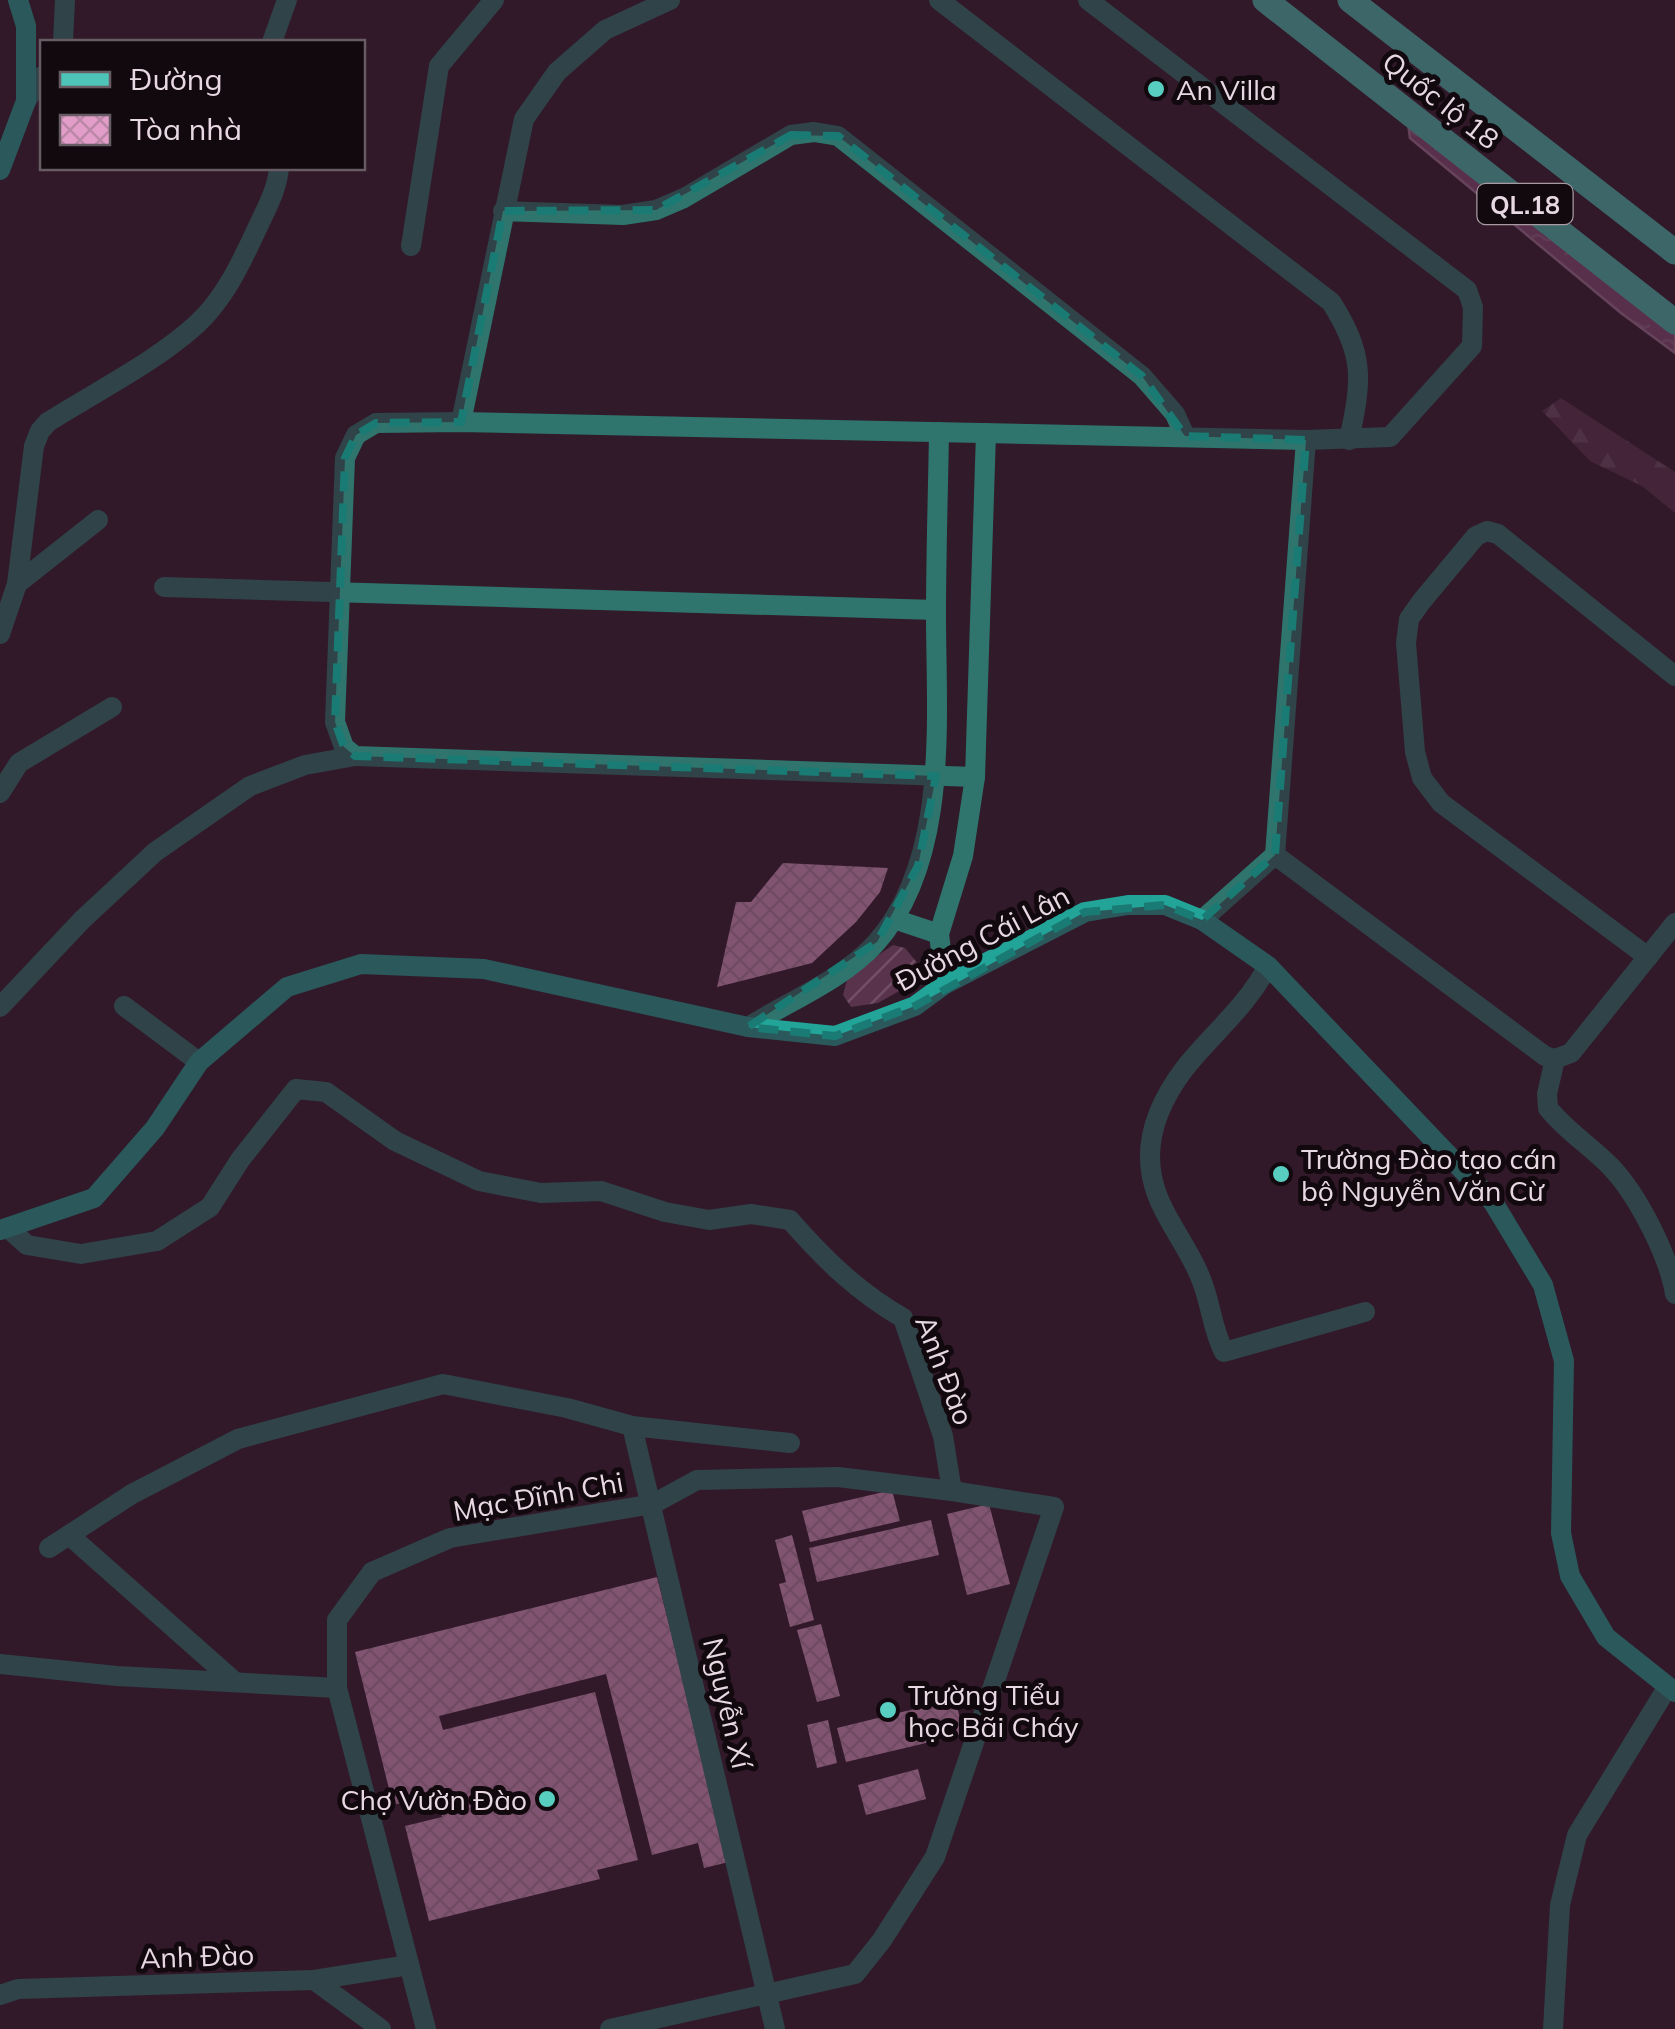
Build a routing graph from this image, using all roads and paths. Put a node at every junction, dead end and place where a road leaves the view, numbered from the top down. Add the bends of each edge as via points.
1 (18, 0) edge
2 (65, 0) edge
3 (287, 0) edge
4 (494, 0) edge
5 (670, 0) edge
6 (938, 0) edge
7 (1088, 0) edge
8 (1265, 0) edge
9 (1288, 0) edge
10 (1350, 0) edge
11 (1372, 0) edge
12 (62, 40) edge
13 (273, 40) edge
14 (1412, 40) junction
15 (40, 79) edge
16 (1379, 82) junction
17 (26, 101) junction
18 (0, 170) edge
19 (278, 170) edge
20 (503, 211) junction
21 (1675, 234) edge
22 (411, 246) dead end
23 (1675, 252) edge
24 (1675, 303) edge
25 (1675, 322) edge
26 (461, 422) junction
27 (938, 432) junction
28 (986, 433) junction
29 (1184, 436) junction
30 (1306, 440) junction
31 (1349, 440) junction
32 (98, 520) dead end
33 (17, 584) junction
34 (164, 587) dead end
35 (340, 592) junction
36 (936, 610) junction
37 (0, 634) edge
38 (1675, 676) edge
39 (112, 707) dead end
40 (355, 756) junction
41 (936, 776) junction
42 (975, 777) junction
43 (0, 793) edge
44 (1274, 855) junction
45 (894, 918) junction
46 (1202, 920) junction
47 (1675, 922) edge
48 (939, 934) junction
49 (1648, 957) junction
50 (1268, 966) junction
51 (945, 984) junction
52 (124, 1006) dead end
53 (0, 1008) edge
54 (748, 1027) junction
55 (1555, 1059) junction
56 (199, 1062) junction
57 (4, 1230) edge
58 (1675, 1294) edge
59 (1365, 1312) dead end
60 (632, 1426) junction
61 (790, 1443) dead end
62 (952, 1491) junction
63 (653, 1504) junction
64 (70, 1535) junction
65 (49, 1548) dead end
66 (0, 1664) edge
67 (235, 1682) junction
68 (337, 1688) junction
69 (1671, 1690) edge
70 (409, 1965) junction
71 (314, 1980) junction
72 (769, 1993) junction
73 (0, 1995) edge
74 (381, 2029) edge
75 (426, 2029) edge
76 (610, 2029) edge
77 (775, 2029) edge
78 (1553, 2029) edge

1 - 17 main road via 26,26
2 - 12 street
3 - 13 street
4 - 22 street via 439,66
5 - 20 street via 606,30 557,72 524,119
6 - 31 street via 1331,302 1357,359 1360,389
7 - 31 street via 1466,290 1473,308 1472,346 1390,437
8 - 16 main road, Quốc lộ 18 / QL.18
9 - 16 main road, Quốc lộ 18 / QL.18
10 - 14 main road, Quốc lộ 18 / QL.18
11 - 14 main road, Quốc lộ 18 / QL.18
14 - 21 main road, Quốc lộ 18 / QL.18
14 - 23 main road, Quốc lộ 18 / QL.18
15 - 17 street
16 - 24 main road, Quốc lộ 18 / QL.18
16 - 25 main road, Quốc lộ 18 / QL.18
17 - 18 main road
19 - 33 street via 240,265 199,322 40,430
20 - 26 street
20 - 29 street via 656,210 791,135 838,136 1142,376 1175,414
26 - 27 street
26 - 35 street via 376,423 356,435 345,458
27 - 28 street
27 - 36 street
28 - 29 street
28 - 42 street
29 - 30 street
30 - 31 street
30 - 44 street
32 - 33 street
33 - 37 street
34 - 35 street
35 - 36 street
35 - 40 street via 334,722
36 - 41 street
38 - 49 street via 1487,531 1410,619 1410,697 1422,778 1441,803
39 - 43 street via 19,763
40 - 41 street
40 - 53 street via 305,765 250,786 155,852
41 - 42 street
41 - 45 street via 918,866
42 - 48 street via 963,856
44 - 46 street
44 - 55 street
45 - 48 street
45 - 54 street via 856,963
46 - 50 main road, Đường Cái Lân
46 - 51 main road, Đường Cái Lân via 1165,904 1084,912
47 - 49 street
48 - 51 street
49 - 55 street via 1571,1053
50 - 59 street via 1158,1110 1147,1154 1158,1197 1202,1281 1224,1352
50 - 69 main road, Đường Cái Lân via 1494,1202 1542,1285 1564,1361 1561,1533 1570,1576 1606,1637
51 - 54 main road, Đường Cái Lân via 915,1006 835,1036
52 - 56 street
54 - 56 main road, Đường Cái Lân via 484,968 361,964 287,987
55 - 58 street via 1548,1108 1614,1170 1641,1210
56 - 57 main road, Đường Cái Lân via 155,1128 94,1198
57 - 62 street, Anh Đào via 26,1245 81,1254 157,1241 210,1207 296,1089 326,1092 394,1141 479,1182 541,1193 601,1191 709,1220 751,1214 790,1220 828,1264 903,1318 943,1436
60 - 61 street
60 - 63 street, Nguyễn Xí
60 - 64 street via 444,1384 238,1439
62 - 63 street, Mạc Đĩnh Chi via 838,1477 697,1480
62 - 72 street via 1054,1507 935,1857 854,1974
63 - 68 street, Mạc Đĩnh Chi via 450,1538 372,1572 337,1620
63 - 72 street, Nguyễn Xí
64 - 65 street
64 - 67 street
66 - 67 street
67 - 68 street
68 - 70 street, Mạc Đĩnh Chi
69 - 78 street via 1577,1836 1560,1905
70 - 71 street, Anh Đào
70 - 75 street, Mạc Đĩnh Chi
71 - 73 street, Anh Đào via 18,1989
71 - 74 street
72 - 76 street
72 - 77 street, Nguyễn Xí

